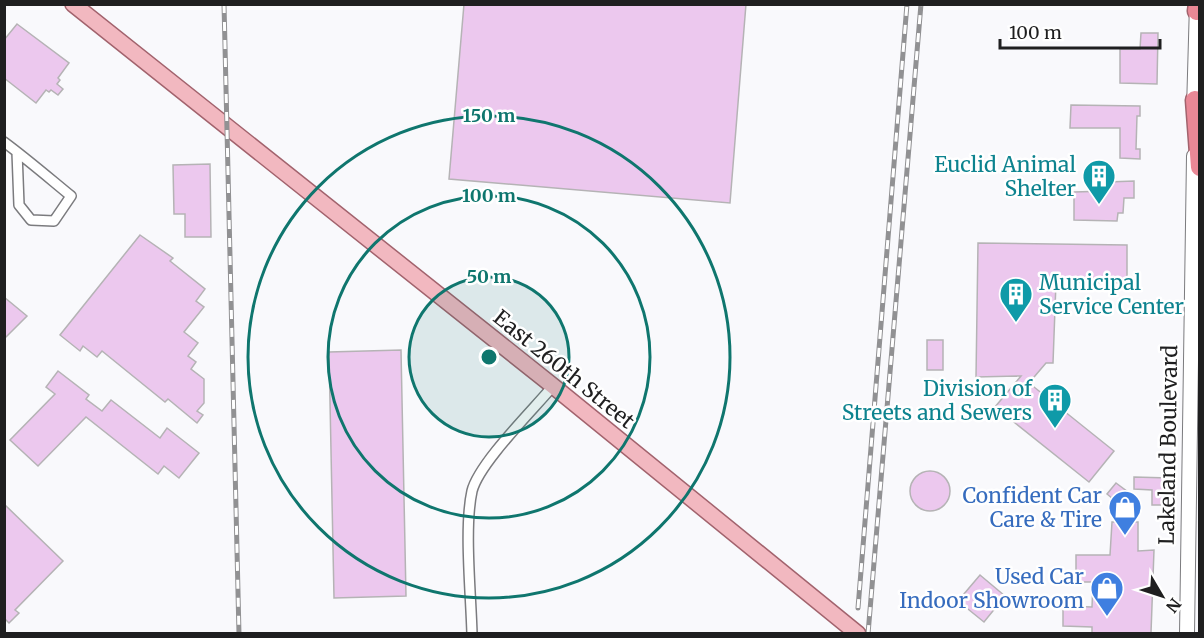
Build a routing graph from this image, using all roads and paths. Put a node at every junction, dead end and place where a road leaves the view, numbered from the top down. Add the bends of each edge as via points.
1 (73, 4) edge
2 (1197, 7) edge
3 (1195, 100) junction
4 (4, 142) edge
5 (17, 152) junction
6 (1200, 167) edge
7 (553, 386) junction
8 (472, 633) edge
9 (858, 633) edge
10 (1187, 633) edge

1 - 7 main road, East 260th Street
2 - 3 street, Lakeland Boulevard
3 - 6 highway
3 - 10 street, Lakeland Boulevard
4 - 5 street
5 - 5 street via 71,196 54,220 32,220 19,205
7 - 8 street via 488,464 473,489
7 - 9 main road, East 260th Street

